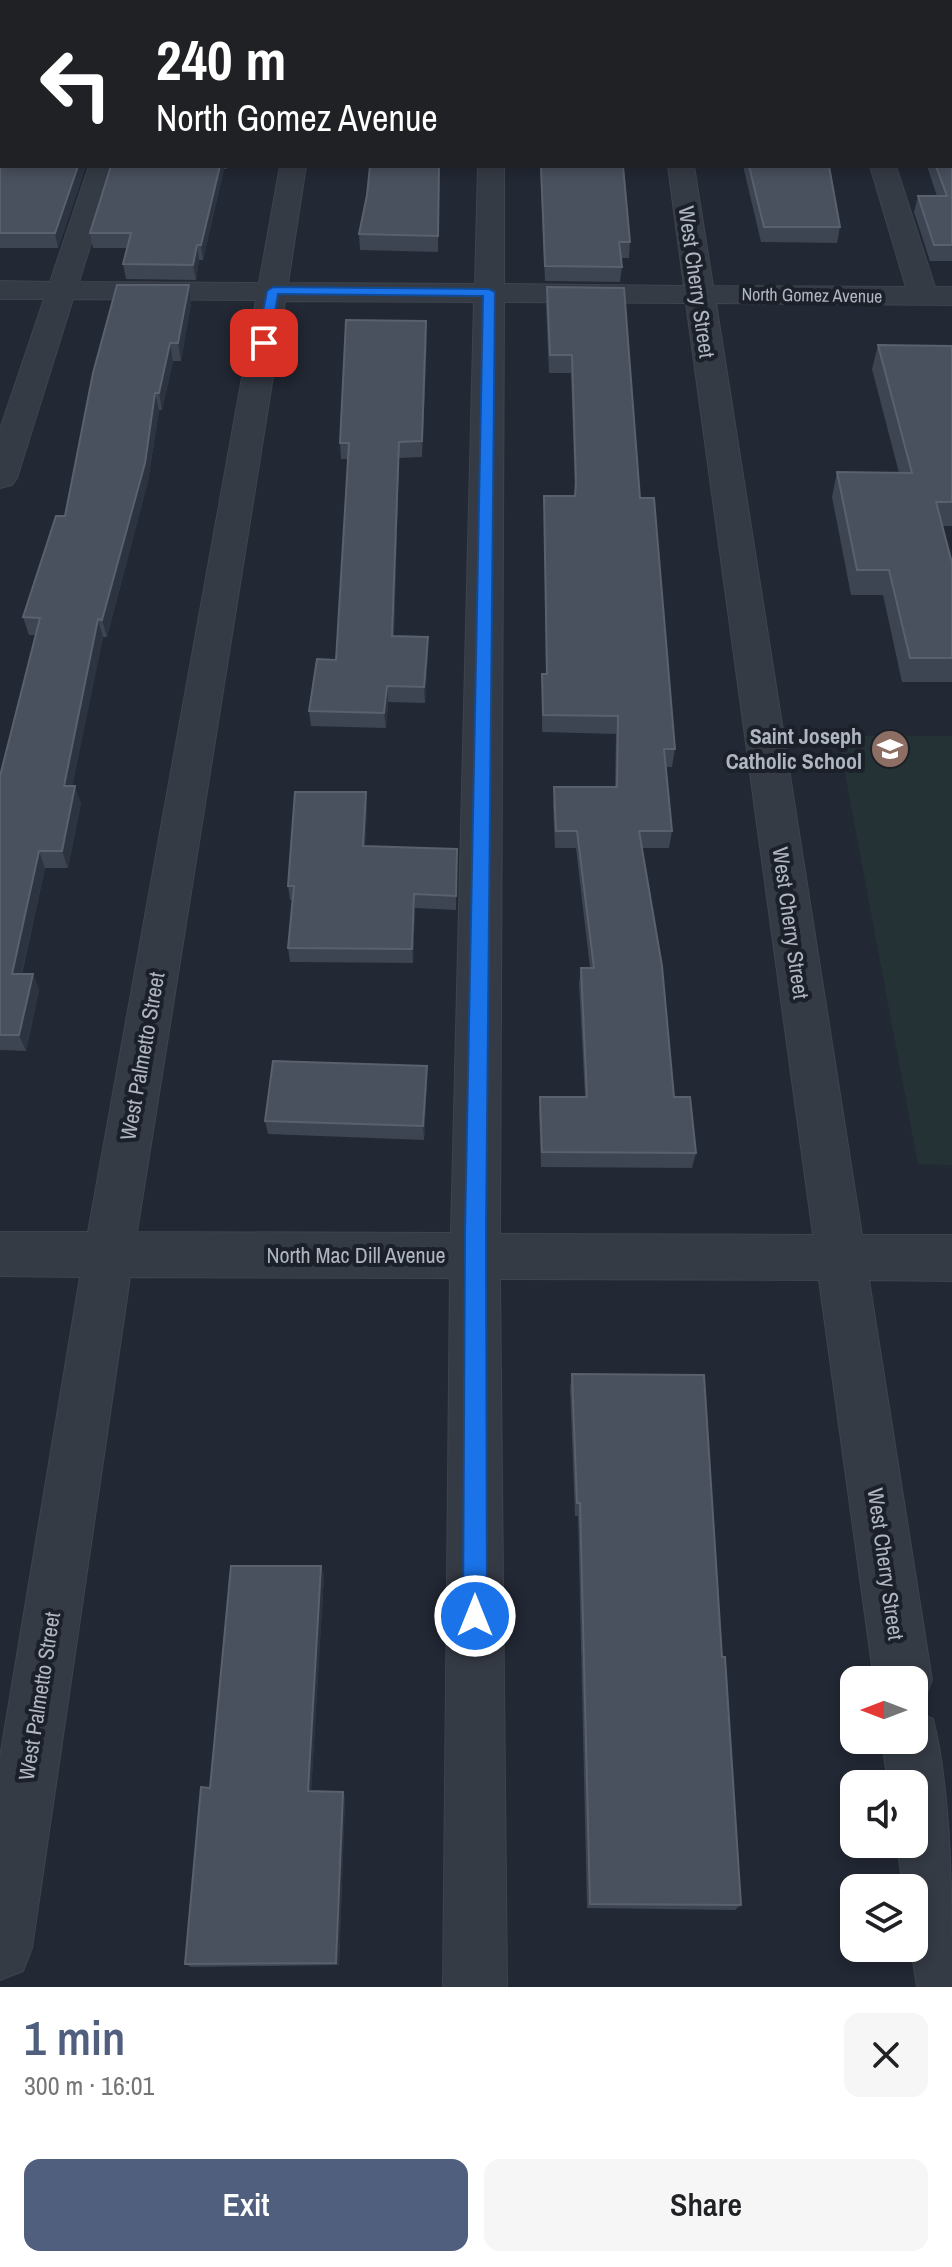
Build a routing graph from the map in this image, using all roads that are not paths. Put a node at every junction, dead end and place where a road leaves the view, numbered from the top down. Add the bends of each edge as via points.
1 (101, 168) edge
2 (293, 168) edge
3 (491, 168) edge
4 (681, 168) edge
5 (884, 168) edge
6 (0, 290) edge
7 (60, 290) junction
8 (273, 291) junction
9 (489, 292) junction
10 (699, 294) junction
11 (937, 296) edge
12 (0, 478) edge
13 (0, 1254) edge
14 (109, 1254) junction
15 (475, 1256) junction
16 (841, 1257) junction
17 (952, 1258) edge
18 (901, 1666) edge
19 (914, 1754) edge
20 (0, 1948) edge
21 (475, 1987) edge
22 (949, 1987) edge

1 - 7 street
2 - 8 street, West Palmetto Street
3 - 9 street
4 - 10 street, West Cherry Street
5 - 11 street
6 - 7 street, North Gomez Avenue
7 - 8 street, North Gomez Avenue
7 - 12 street
8 - 9 street, North Gomez Avenue
8 - 14 street, West Palmetto Street
9 - 10 street, North Gomez Avenue
9 - 15 street
10 - 11 street, North Gomez Avenue
10 - 16 street, West Cherry Street
13 - 14 street, North Mac Dill Avenue
14 - 15 street, North Mac Dill Avenue
14 - 20 street, West Palmetto Street
15 - 16 street, North Mac Dill Avenue
15 - 21 street
16 - 17 street, North Mac Dill Avenue
16 - 18 street, West Cherry Street
19 - 22 street

